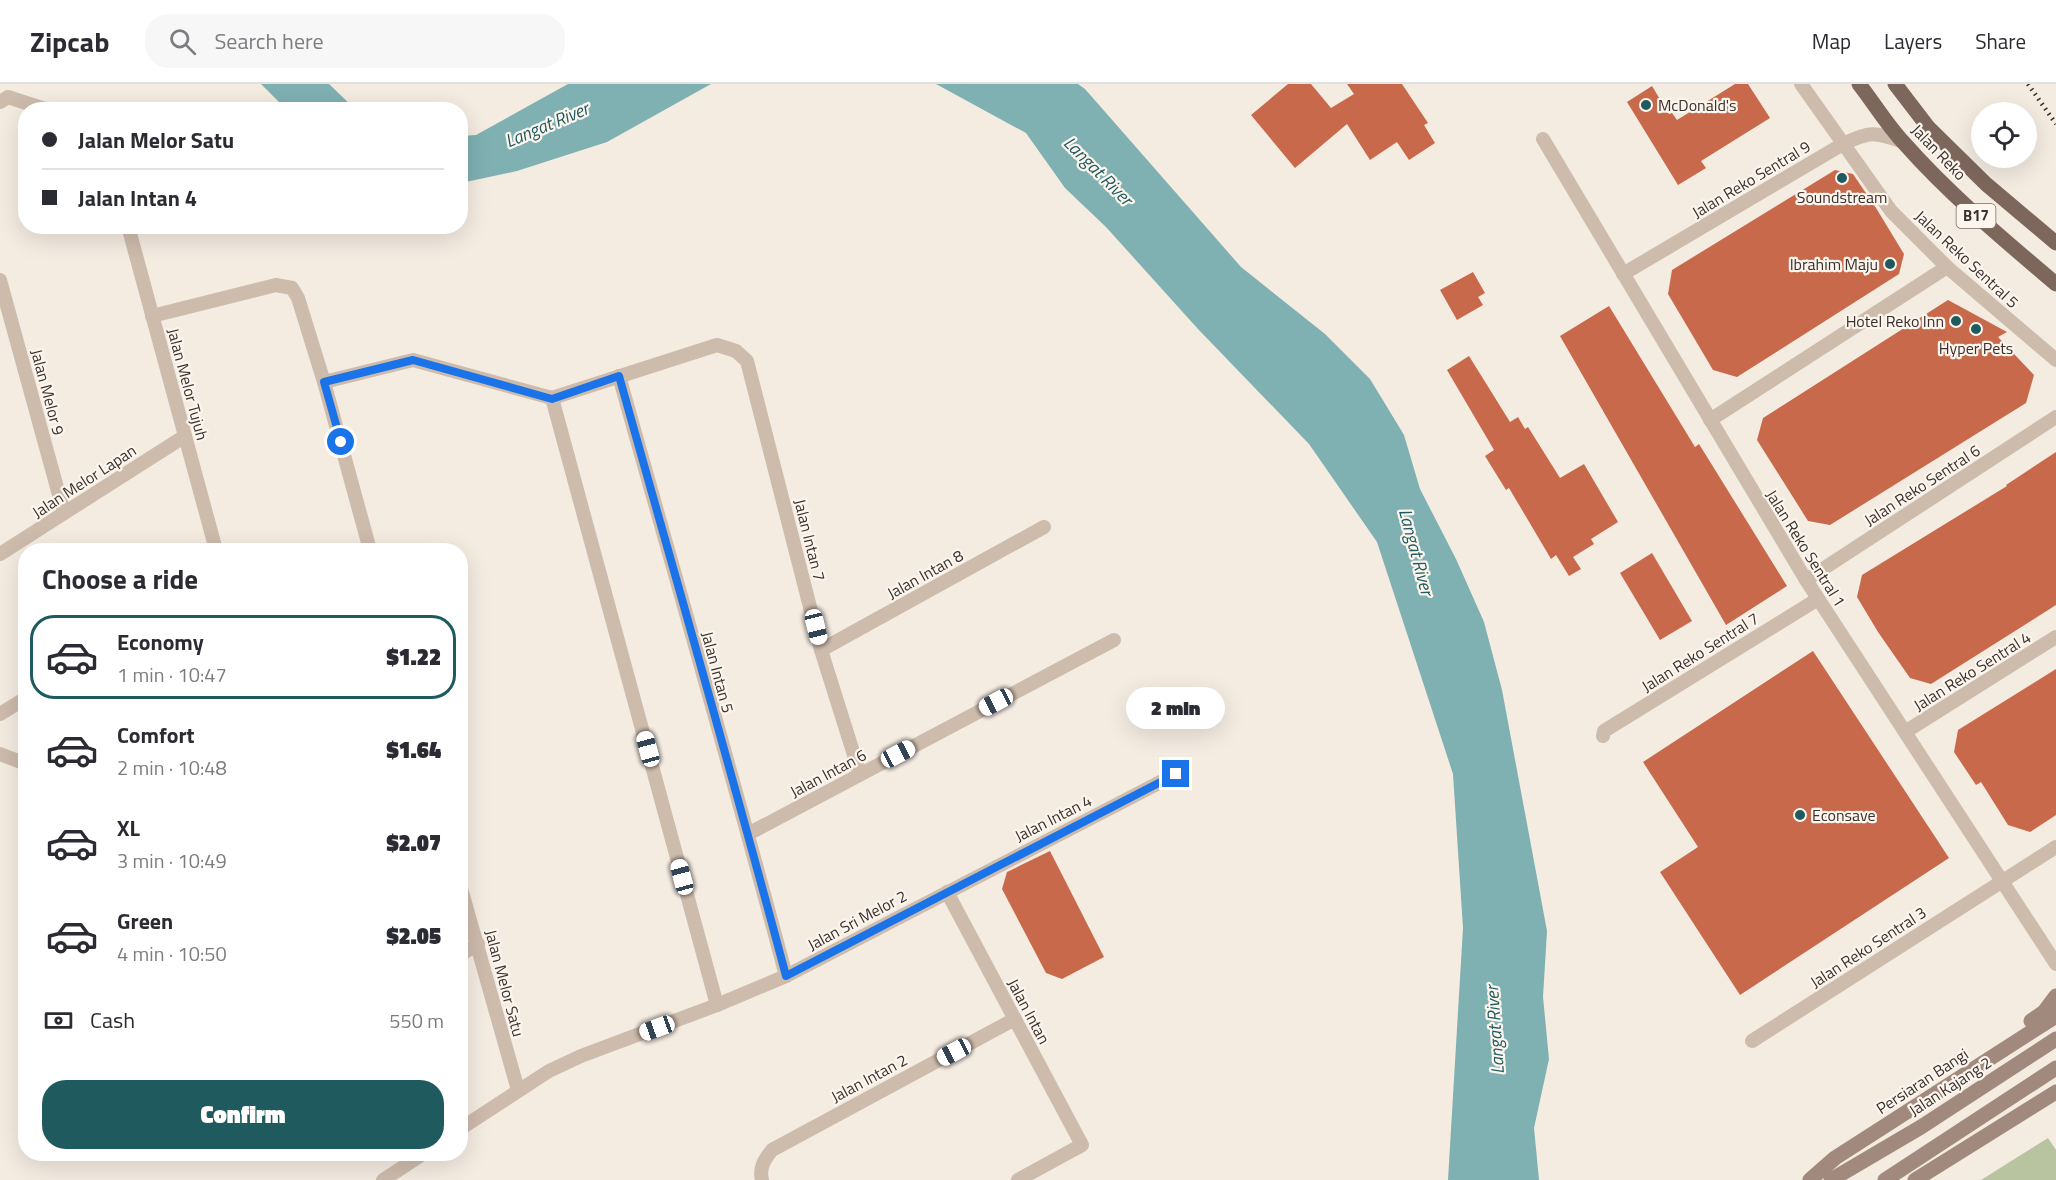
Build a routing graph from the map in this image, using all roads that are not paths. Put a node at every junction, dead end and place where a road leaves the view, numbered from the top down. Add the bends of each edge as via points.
1 (1802, 84) edge
2 (1859, 84) edge
3 (1895, 84) edge
4 (3, 97) edge
5 (20, 102) edge
6 (1543, 140) dead end
7 (1902, 141) junction
8 (1843, 144) junction
9 (130, 234) edge
10 (2056, 243) edge
11 (1947, 267) junction
12 (1623, 274) junction
13 (0, 280) edge
14 (2056, 284) edge
15 (152, 316) junction
16 (2056, 360) edge
17 (619, 376) junction
18 (324, 382) junction
19 (552, 399) junction
20 (2056, 417) edge
21 (1710, 420) junction
22 (185, 436) junction
23 (64, 513) junction
24 (1044, 527) dead end
25 (214, 543) edge
26 (368, 543) edge
27 (0, 554) edge
28 (1806, 580) junction
29 (1818, 599) junction
30 (2056, 637) edge
31 (1114, 640) dead end
32 (821, 650) junction
33 (18, 703) edge
34 (0, 714) edge
35 (1905, 732) junction
36 (1603, 736) dead end
37 (0, 754) edge
38 (18, 761) edge
39 (860, 774) junction
40 (1176, 774) dead end
41 (748, 834) junction
42 (2056, 847) edge
43 (2001, 881) junction
44 (947, 892) junction
45 (468, 911) edge
46 (478, 944) junction
47 (468, 950) edge
48 (2056, 964) edge
49 (786, 976) junction
50 (2056, 996) edge
51 (717, 1005) junction
52 (2056, 1016) edge
53 (1015, 1020) junction
54 (2056, 1039) edge
55 (1752, 1041) dead end
56 (2056, 1068) edge
57 (518, 1090) junction
58 (2056, 1092) edge
59 (1920, 1102) junction
60 (468, 1124) edge
61 (412, 1161) edge
62 (384, 1180) edge
63 (762, 1180) edge
64 (1017, 1180) edge
65 (1810, 1180) edge
66 (1832, 1180) edge
67 (1885, 1180) edge
68 (1914, 1180) edge

1 - 8 street, Jalan Reko Sentral 5
2 - 7 main road, Jalan Reko / B17
3 - 10 main road, Jalan Reko / B17 via 1928,127 1986,184
4 - 5 street
6 - 12 street, Jalan Reko Sentral 1
7 - 8 street, Jalan Reko Sentral 9 via 1878,133 1863,134
7 - 14 main road, Jalan Reko / B17 via 1974,214
8 - 11 street, Jalan Reko Sentral 5 via 1891,211
8 - 12 street, Jalan Reko Sentral 9
9 - 15 street, Jalan Melor Tujuh
11 - 16 street, Jalan Reko Sentral 5
11 - 21 street
12 - 21 street, Jalan Reko Sentral 1
13 - 23 street, Jalan Melor 9
15 - 18 street via 276,285 292,288
15 - 22 street, Jalan Melor Tujuh
17 - 19 street
17 - 32 street, Jalan Intan 7 via 717,345 736,351 747,361
17 - 41 street, Jalan Intan 5
18 - 19 street via 413,360
18 - 26 street
19 - 51 street
20 - 28 street, Jalan Reko Sentral 6
21 - 28 street, Jalan Reko Sentral 1
22 - 23 street, Jalan Melor Lapan
22 - 25 street, Jalan Melor Tujuh
23 - 27 street, Jalan Melor Lapan
24 - 32 street, Jalan Intan 8
28 - 29 street, Jalan Reko Sentral 1
29 - 35 street, Jalan Reko Sentral 1
29 - 36 street, Jalan Reko Sentral 7 via 1604,731
30 - 35 street, Jalan Reko Sentral 4
31 - 39 street, Jalan Intan 6
32 - 39 street, Jalan Intan 7
33 - 34 street
35 - 43 street, Jalan Reko Sentral 1
37 - 38 street
39 - 41 street, Jalan Intan 6
40 - 44 street, Jalan Intan 4
41 - 49 street, Jalan Intan 5
42 - 43 street, Jalan Reko Sentral 3
43 - 48 street, Jalan Reko Sentral 1
43 - 55 street, Jalan Reko Sentral 3
44 - 49 street, Jalan Sri Melor 2
44 - 53 street, Jalan Intan
45 - 46 street, Jalan Melor Satu
46 - 47 street
46 - 57 street, Jalan Melor Satu
49 - 51 street, Jalan Sri Melor 2
50 - 59 main road via 2044,1012 1952,1075
51 - 57 street, Jalan Sri Melor 2 via 581,1056
52 - 59 main road, Persiaran Bangi
53 - 63 street, Jalan Intan 2 via 771,1150 763,1161
53 - 64 street, Jalan Intan via 1082,1145
54 - 66 main road, Jalan Kajang 2
56 - 67 main road
57 - 60 street, Jalan Sri Melor 2
58 - 68 main road
59 - 65 main road, Persiaran Bangi via 1835,1158
61 - 62 street

